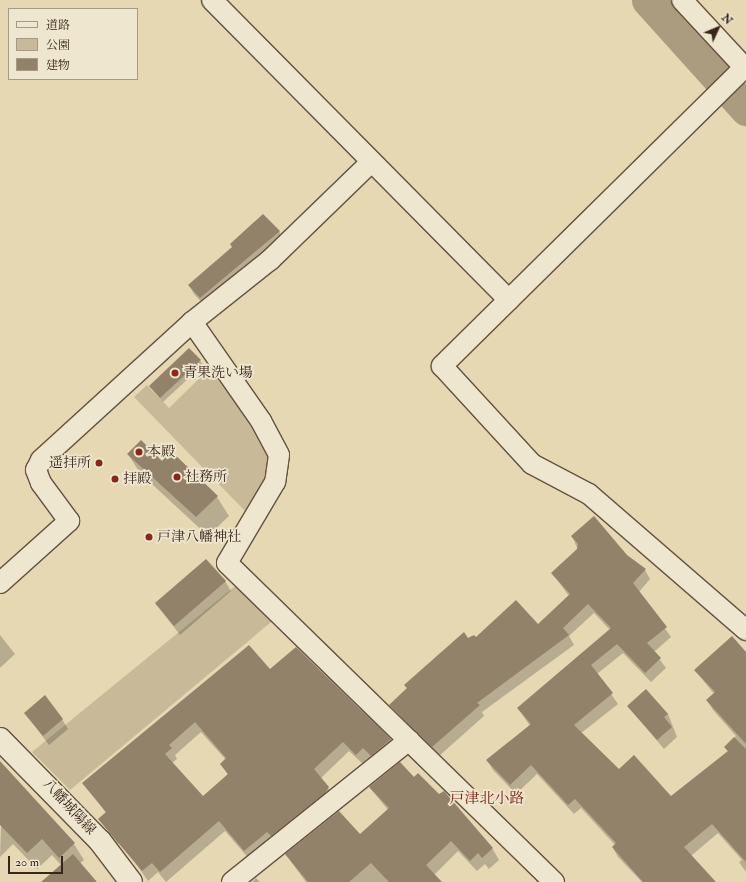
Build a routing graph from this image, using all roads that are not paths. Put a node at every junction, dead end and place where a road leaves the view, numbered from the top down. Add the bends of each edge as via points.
1 (212, 0) edge
2 (682, 0) edge
3 (745, 68) edge
4 (370, 163) junction
5 (509, 300) junction
6 (192, 322) junction
7 (0, 583) edge
8 (746, 630) edge
9 (0, 739) edge
10 (409, 740) junction
11 (131, 882) edge
12 (232, 882) edge
13 (554, 882) edge

1 - 4 street
2 - 3 street
3 - 5 street
4 - 5 street
4 - 6 street via 270,260
5 - 8 street via 442,366 532,464 590,494
6 - 7 street via 41,460 36,470 41,483 69,521
6 - 10 street via 197,334 260,421 279,455 275,482 227,563
9 - 11 main road, 八幡城陽線 via 100,841
10 - 12 street
10 - 13 street

